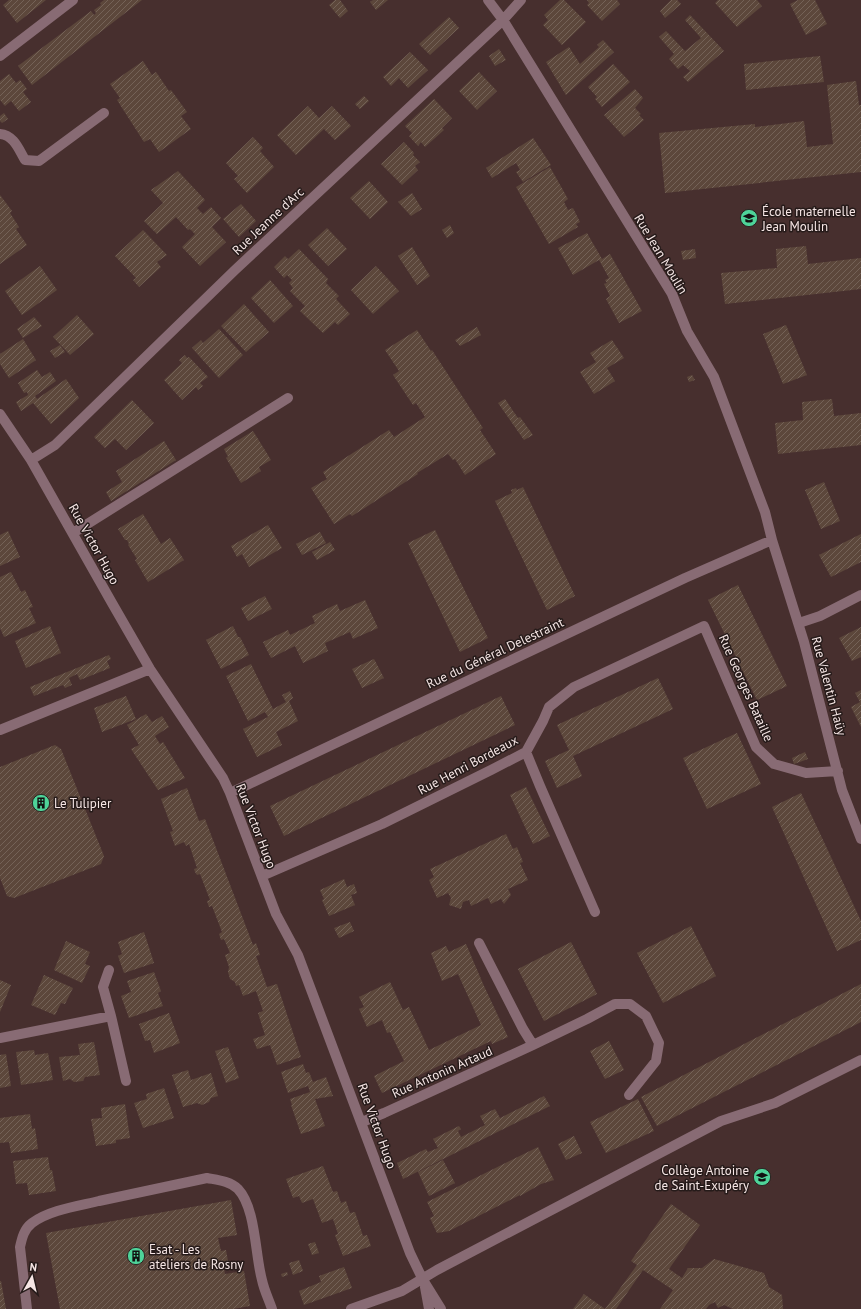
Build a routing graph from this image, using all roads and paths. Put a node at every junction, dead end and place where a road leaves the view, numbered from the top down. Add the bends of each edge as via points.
1 (73, 0) edge
2 (488, 0) edge
3 (521, 0) edge
4 (503, 20) junction
5 (0, 56) edge
6 (104, 113) dead end
7 (0, 134) edge
8 (288, 398) dead end
9 (0, 414) edge
10 (32, 460) junction
11 (73, 533) junction
12 (772, 540) junction
13 (861, 595) edge
14 (799, 623) junction
15 (704, 626) joint
16 (150, 668) junction
17 (0, 730) edge
18 (526, 752) junction
19 (838, 771) junction
20 (230, 793) junction
21 (861, 839) edge
22 (262, 876) junction
23 (595, 912) dead end
24 (479, 943) dead end
25 (110, 970) dead end
26 (110, 1016) junction
27 (0, 1038) edge
28 (533, 1045) junction
29 (861, 1060) edge
30 (126, 1081) dead end
31 (629, 1094) dead end
32 (362, 1122) junction
33 (423, 1280) junction
34 (27, 1309) edge
35 (272, 1309) edge
36 (351, 1309) edge
37 (429, 1309) edge
38 (442, 1309) edge

1 - 5 street
2 - 4 street, Rue Jean Moulin
3 - 4 street, Rue Jeanne d'Arc
4 - 10 street, Rue Jeanne d'Arc via 235,270 55,445
4 - 12 street, Rue Jean Moulin via 672,294 687,331 714,377 765,512
6 - 7 street via 39,161 26,160 13,140
8 - 11 street
9 - 10 street, Rue Victor Hugo
10 - 11 street, Rue Victor Hugo
11 - 16 street, Rue Victor Hugo
12 - 14 street, Rue Valentin Haüy
12 - 20 street, Rue du Général Delestraint via 671,584
13 - 14 street via 820,616
14 - 19 street, Rue Valentin Haüy
15 - 18 street, Rue Henri Bordeaux via 574,687 549,707
15 - 19 street, Rue Georges Bataille via 756,747 774,764 806,773
16 - 17 street
16 - 20 street, Rue Victor Hugo via 223,778
18 - 22 street, Rue Henri Bordeaux via 382,824
18 - 23 street
19 - 21 street, Rue Valentin Haüy via 842,790
20 - 22 street, Rue Victor Hugo
22 - 32 street, Rue Victor Hugo via 276,914 298,955
24 - 28 street
25 - 26 street via 103,987
26 - 27 street
26 - 30 street
28 - 31 street, Rue Antonin Artaud via 614,1004 630,1004 646,1016 659,1043 656,1061
28 - 32 street, Rue Antonin Artaud
29 - 33 street via 775,1103 721,1120 437,1270
32 - 33 street, Rue Victor Hugo via 410,1253
33 - 36 street via 402,1291
33 - 37 street, Rue Victor Hugo
33 - 38 street, Rue Victor Hugo
34 - 35 street via 20,1247 22,1238 32,1223 70,1208 207,1178 228,1183 237,1188 243,1197 249,1211 262,1280

